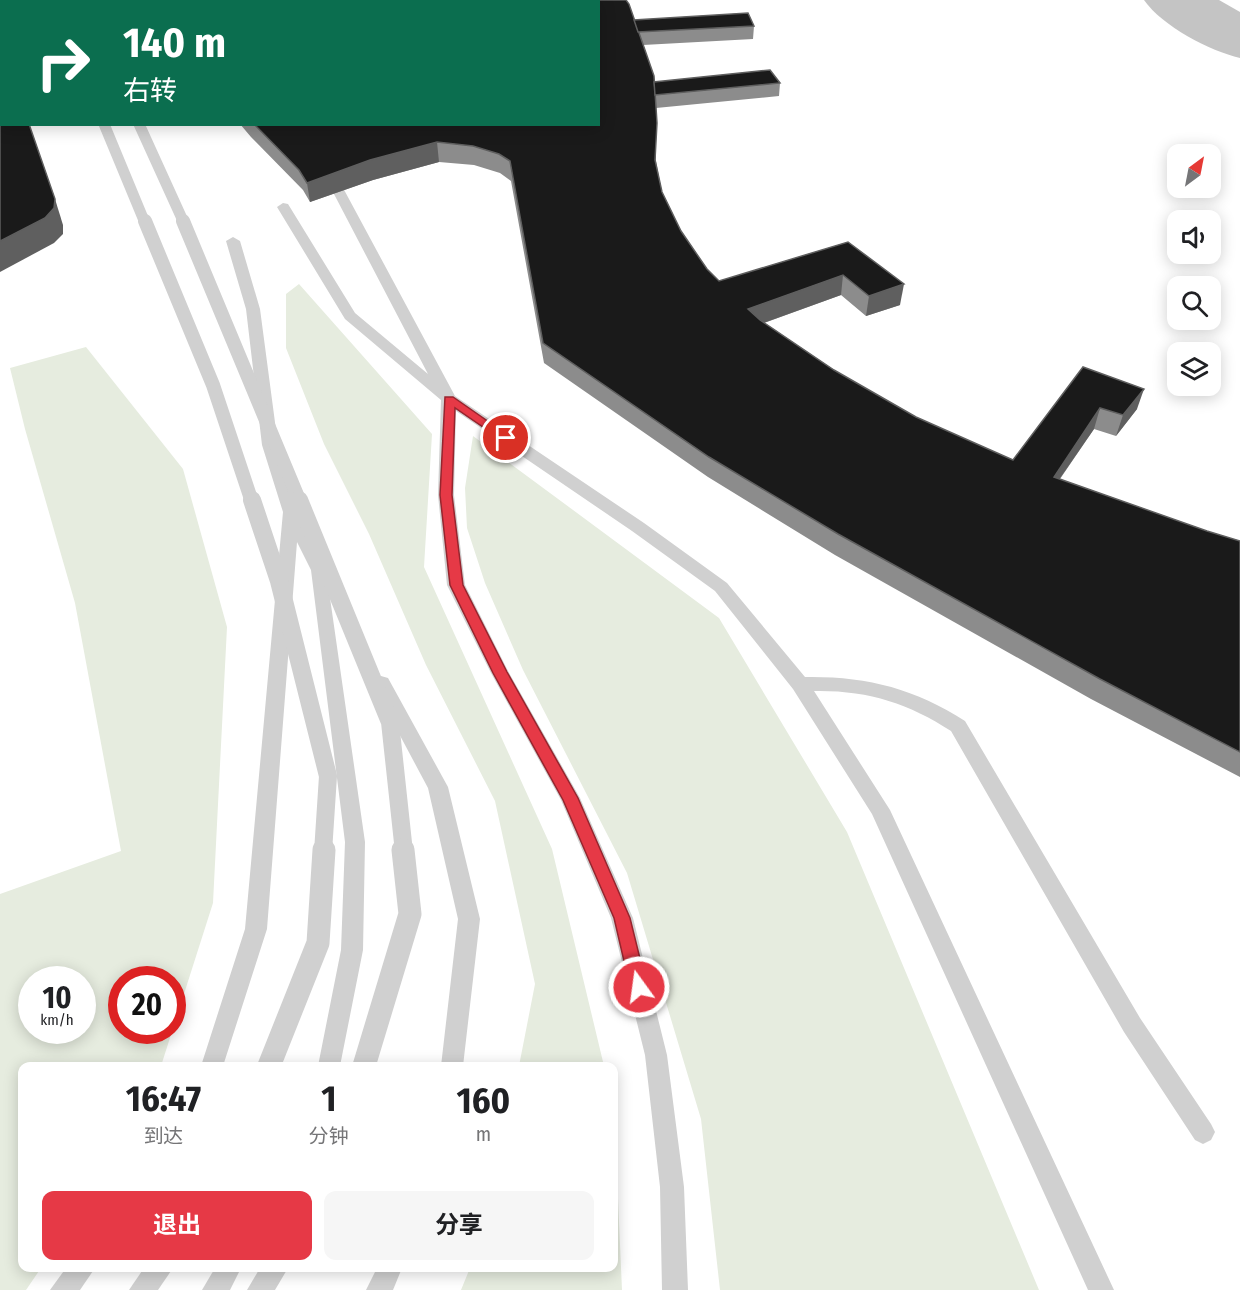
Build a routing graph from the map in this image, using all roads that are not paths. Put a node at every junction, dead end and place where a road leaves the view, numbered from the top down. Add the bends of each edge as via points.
1 (105, 126) edge
2 (140, 126) edge
3 (329, 173) edge
4 (283, 207) dead end
5 (233, 241) dead end
6 (449, 399) junction
7 (291, 512) junction
8 (318, 569) junction
9 (800, 684) junction
10 (213, 1062) edge
11 (271, 1062) edge
12 (330, 1062) edge
13 (365, 1062) edge
14 (453, 1062) edge
15 (1203, 1132) dead end
16 (79, 1272) edge
17 (157, 1272) edge
18 (226, 1272) edge
19 (272, 1272) edge
20 (388, 1272) edge
21 (63, 1290) edge
22 (142, 1290) edge
23 (215, 1290) edge
24 (260, 1290) edge
25 (379, 1290) edge
26 (675, 1290) edge
27 (1101, 1290) edge

1 - 11 lane, bridge via 217,396 279,581 328,776 318,943
2 - 13 lane, bridge via 201,260 390,722 410,914
3 - 6 lane
4 - 6 lane via 350,316
5 - 7 lane via 253,309 270,445
6 - 9 lane via 721,587
6 - 26 lane via 446,495 456,585 570,798 622,918 656,1055 672,1187
7 - 8 lane
7 - 10 lane via 256,929
8 - 12 lane via 355,842 352,950
8 - 14 lane via 438,787 469,919
9 - 15 lane via 846,682 882,689 927,705 958,726 1132,1025
9 - 27 lane via 880,810
16 - 21 lane
17 - 22 lane
18 - 23 lane
19 - 24 lane
20 - 25 lane

